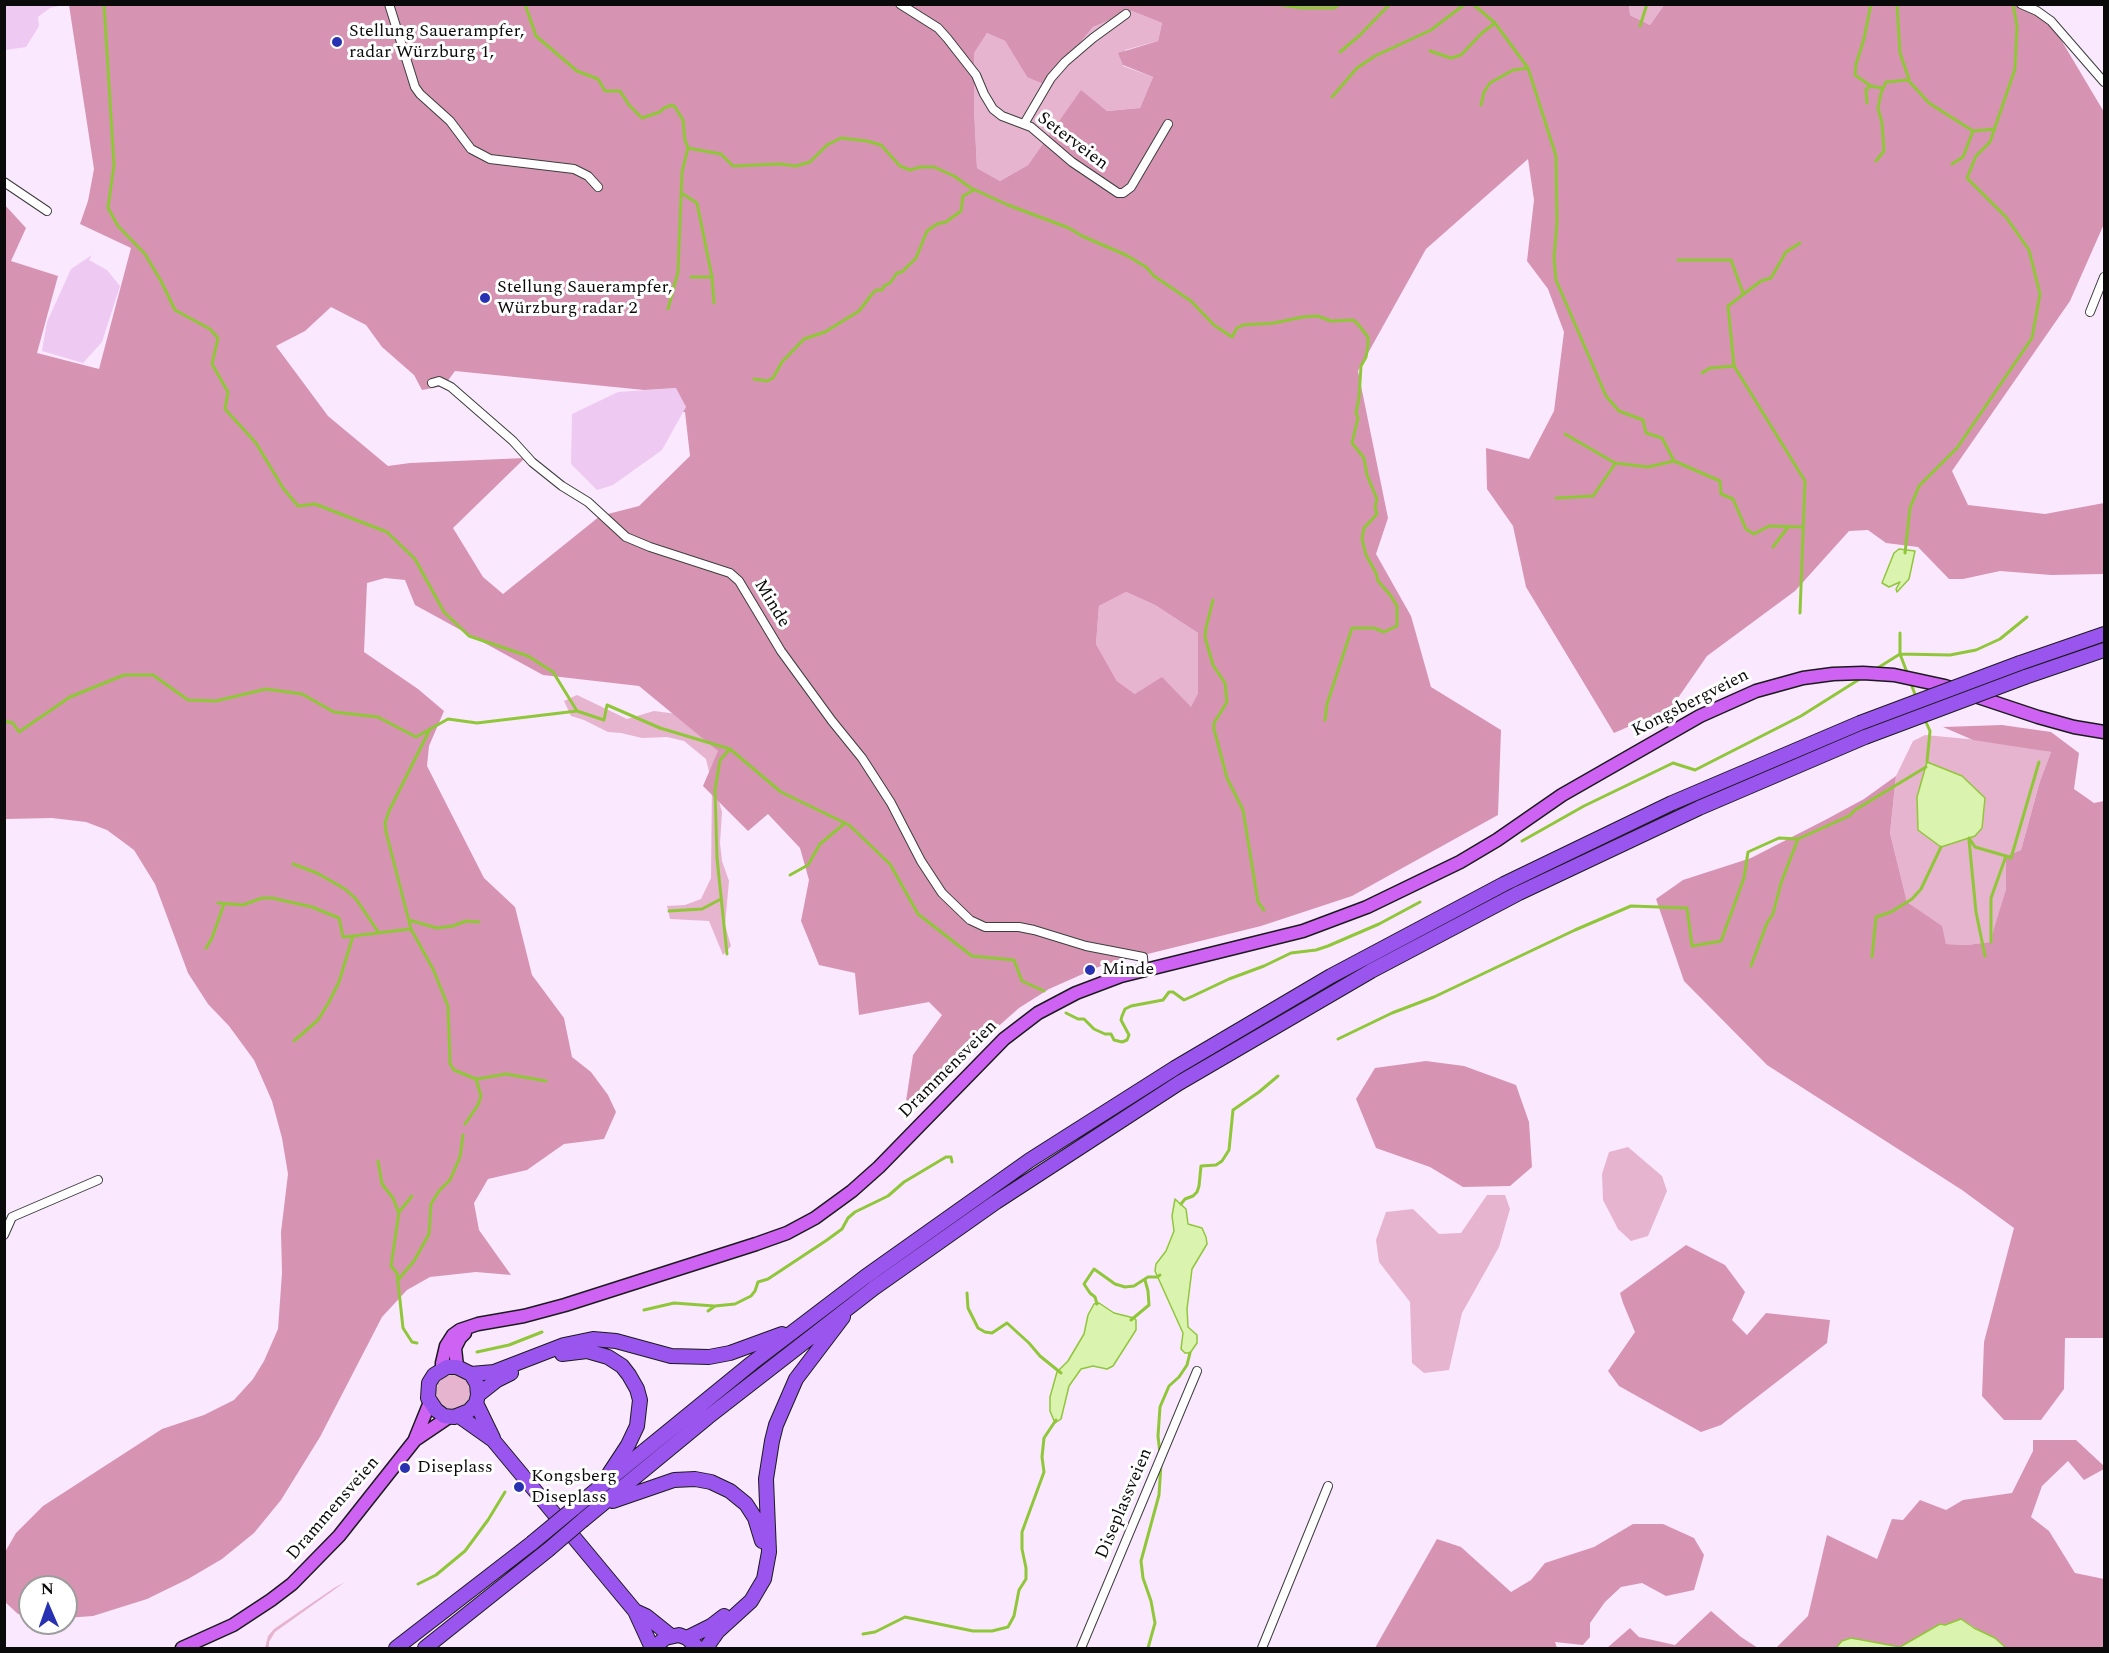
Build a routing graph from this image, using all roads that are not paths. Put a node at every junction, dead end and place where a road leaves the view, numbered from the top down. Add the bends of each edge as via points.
1 (389, 4) edge
2 (900, 4) edge
3 (2021, 4) edge
4 (1126, 14) dead end
5 (2104, 82) edge
6 (1024, 124) junction
7 (1168, 124) dead end
8 (4, 182) edge
9 (598, 187) dead end
10 (47, 211) dead end
11 (2104, 277) edge
12 (2090, 312) dead end
13 (432, 383) dead end
14 (2104, 634) edge
15 (2104, 650) edge
16 (2104, 732) edge
17 (1460, 862) joint
18 (1143, 964) junction
19 (98, 1180) dead end
20 (4, 1235) edge
21 (853, 1304) junction
22 (478, 1324) junction
23 (796, 1329) junction
24 (457, 1367) junction
25 (442, 1369) junction
26 (1197, 1371) dead end
27 (471, 1374) junction
28 (477, 1399) junction
29 (430, 1402) junction
30 (454, 1417) junction
31 (415, 1440) junction
32 (493, 1440) junction
33 (602, 1485) junction
34 (1328, 1486) dead end
35 (599, 1507) junction
36 (635, 1611) junction
37 (671, 1636) junction
38 (687, 1638) junction
39 (182, 1648) edge
40 (396, 1648) edge
41 (425, 1648) edge
42 (653, 1648) edge
43 (698, 1648) edge
44 (706, 1648) edge
45 (1081, 1648) edge
46 (1262, 1648) edge

1 - 9 street via 415,87 450,121 471,149 490,159 574,169
2 - 6 street, Seterveien via 947,38 976,75 993,109
3 - 5 street via 2051,21
4 - 6 street via 1065,62
6 - 7 street, Seterveien via 1109,189 1121,193 1131,186
8 - 10 street
11 - 12 street
13 - 18 street, Minde via 439,381 451,387 532,462 588,502 626,537 730,573 739,581 781,651 862,758 942,893 970,920 985,927 1034,930
14 - 23 highway, bridge via 1860,723 1747,771 1586,844 1450,912 1194,1056 1030,1160
15 - 21 highway, bridge via 1865,737 1710,803 1457,925 1313,1004 1112,1125
16 - 17 main road, Kongsbergveien via 1916,679 1863,673 1803,678 1756,691 1700,716 1562,795
17 - 18 main road, Drammensveien via 1322,924 1218,953
18 - 22 main road, Drammensveien via 1076,993 1021,1025 879,1167 815,1218 756,1244 565,1305
19 - 20 street via 12,1217
21 - 35 highway via 708,1416
21 - 44 highway via 805,1365 776,1425 766,1479 769,1552 764,1579 751,1601 718,1631
22 - 24 main road via 457,1344
22 - 25 main road, Drammensveien via 453,1335
23 - 27 highway via 730,1353 699,1358 593,1340 564,1346 494,1372
23 - 33 highway
24 - 25 highway
24 - 27 highway
25 - 29 highway via 429,1383
26 - 45 street, Diseplassveien
27 - 28 highway via 477,1384
28 - 30 highway via 469,1411
28 - 32 highway
28 - 33 highway via 506,1375 561,1354 587,1351 613,1359 630,1375 637,1389 639,1418
29 - 30 highway via 440,1413
29 - 31 main road, Drammensveien
30 - 31 main road, Drammensveien
30 - 32 highway
31 - 39 main road, Drammensveien via 339,1536 298,1578 248,1616
32 - 36 highway
33 - 40 highway, bridge
34 - 46 street
35 - 38 highway via 674,1480 696,1479 721,1485 750,1509 762,1542 755,1582 735,1607
35 - 41 highway, bridge
36 - 37 highway
36 - 42 highway
37 - 38 highway
37 - 42 highway
38 - 43 highway

